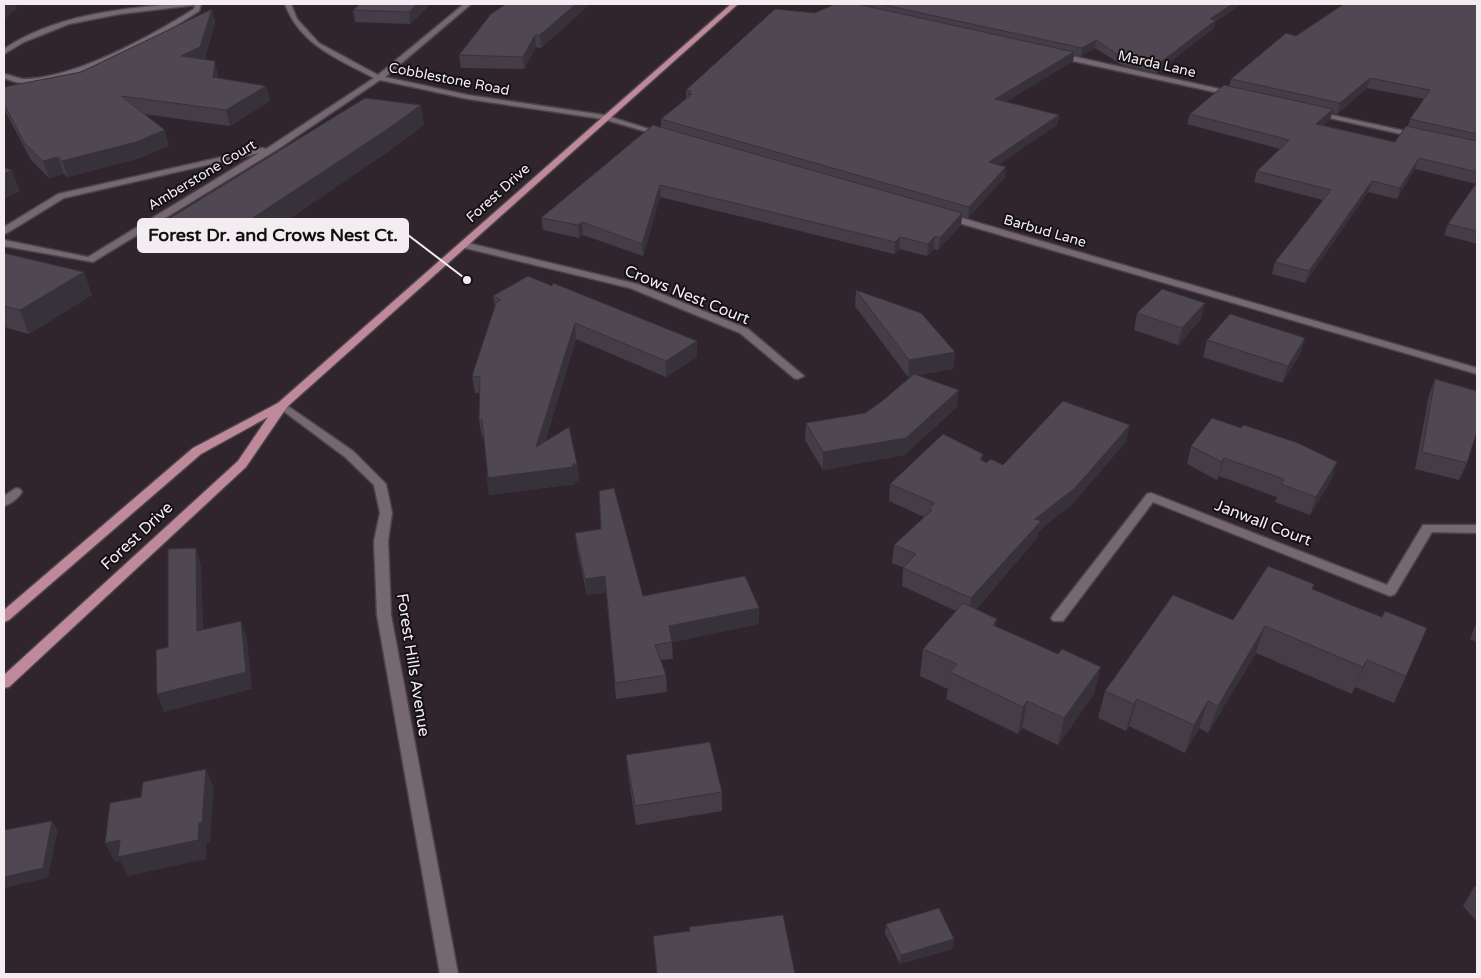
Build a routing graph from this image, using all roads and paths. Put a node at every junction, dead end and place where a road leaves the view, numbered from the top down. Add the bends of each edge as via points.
1 (192, 4) edge
2 (198, 4) edge
3 (288, 4) edge
4 (468, 4) edge
5 (735, 4) edge
6 (4, 52) edge
7 (1045, 52) edge
8 (4, 76) edge
9 (379, 78) junction
10 (1239, 95) edge
11 (1306, 110) edge
12 (604, 118) junction
13 (668, 136) edge
14 (1431, 138) edge
15 (275, 147) junction
16 (934, 213) edge
17 (4, 231) edge
18 (4, 243) edge
19 (464, 245) junction
20 (1477, 371) edge
21 (798, 376) dead end
22 (282, 405) junction
23 (16, 492) dead end
24 (4, 502) edge
25 (1477, 529) edge
26 (4, 617) edge
27 (1058, 618) dead end
28 (4, 683) edge
29 (449, 974) edge

1 - 6 street via 122,12 58,26 17,40
2 - 8 street via 197,10 177,23 72,73 36,81 9,80
3 - 9 street, Cobblestone Road via 294,20 317,44
4 - 9 street, Amberstone Court
5 - 12 main road, Forest Drive
7 - 10 street, Marda Lane
9 - 12 street, Cobblestone Road via 468,97
9 - 15 street, Amberstone Court
11 - 14 street
12 - 13 street
12 - 19 main road, Forest Drive
15 - 17 street, Amberstone Court via 60,196
15 - 18 street, Amberstone Court via 90,260
16 - 20 street, Barbud Lane
19 - 21 street, Crows Nest Court via 634,286 744,331
19 - 22 main road, Forest Drive
22 - 26 main road, Forest Drive via 197,451
22 - 28 main road, Forest Drive via 242,464
22 - 29 street, Forest Hills Avenue via 349,454 380,484 386,513 381,541 384,615
23 - 24 street
25 - 27 street, Janwall Court via 1428,528 1390,591 1151,498

